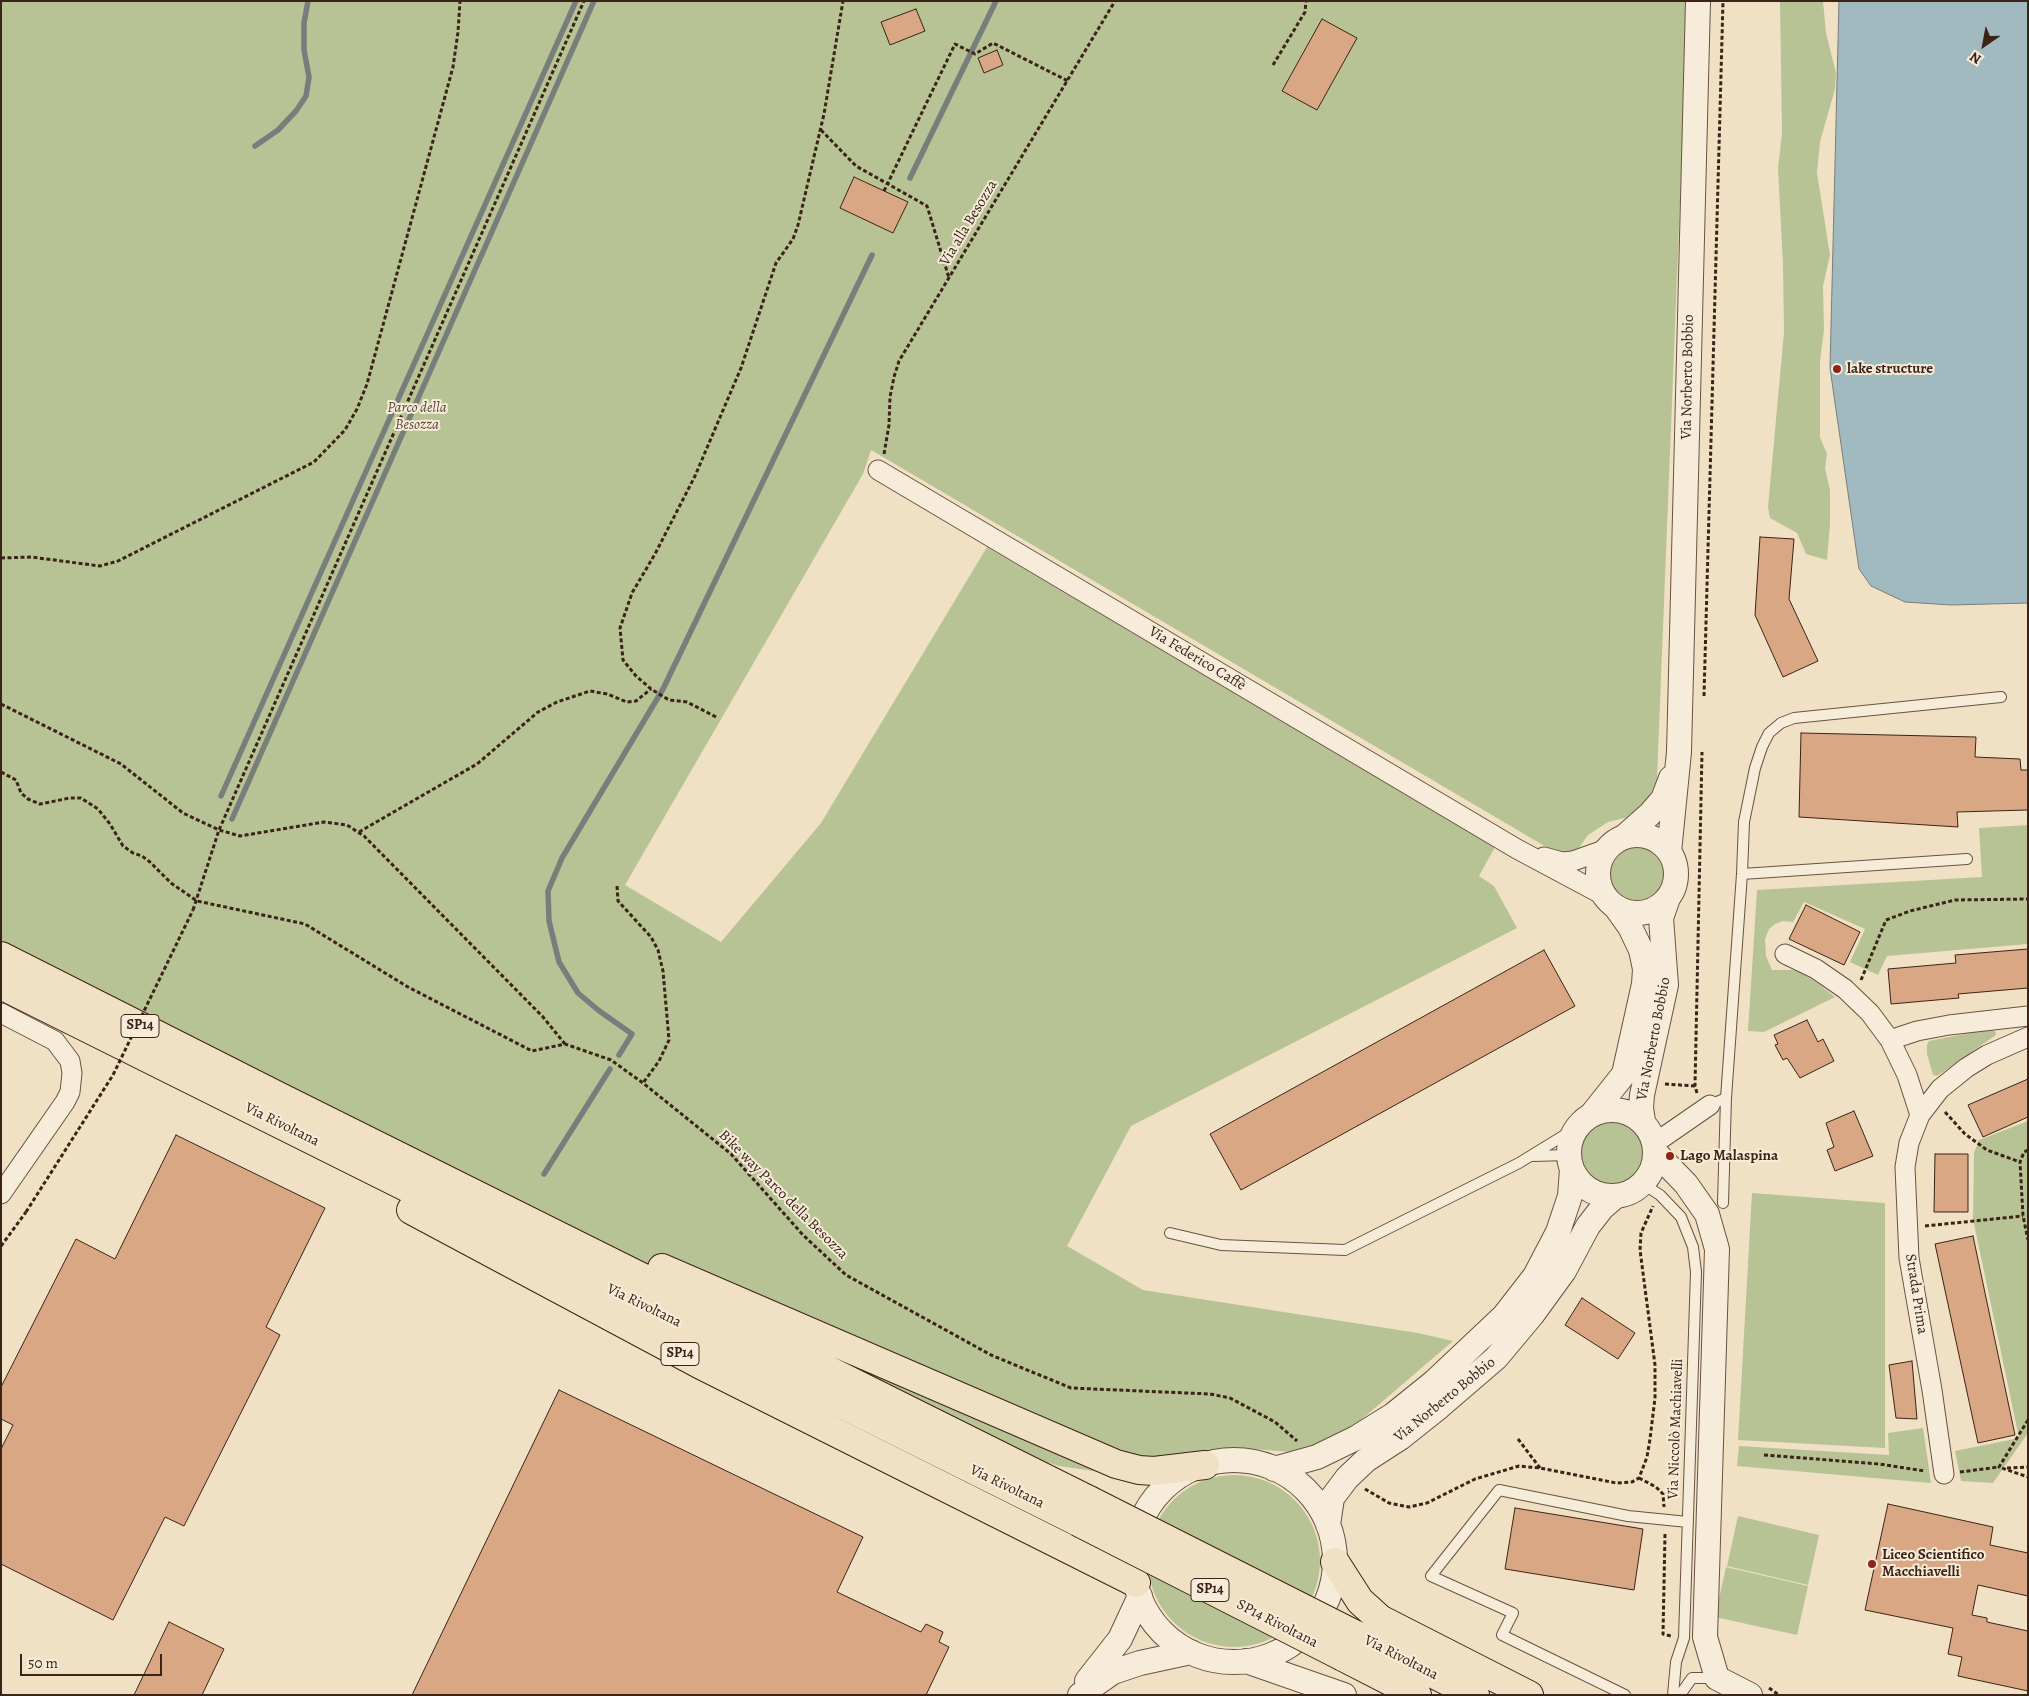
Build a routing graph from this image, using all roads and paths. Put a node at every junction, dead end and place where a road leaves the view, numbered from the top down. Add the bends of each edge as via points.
1 (460, 1) edge
2 (584, 1) edge
3 (843, 1) edge
4 (1115, 1) edge
5 (1306, 1) edge
6 (1698, 1) edge
7 (1273, 65) dead end
8 (1068, 81) junction
9 (821, 129) junction
10 (887, 185) junction
11 (884, 191) dead end
12 (949, 278) junction
13 (878, 470) joint
14 (1, 558) edge
15 (652, 690) junction
16 (2001, 696) dead end
17 (1, 704) edge
18 (716, 717) dead end
19 (1679, 752) junction
20 (1, 772) edge
21 (219, 830) junction
22 (359, 832) junction
23 (1615, 843) junction
24 (1517, 849) junction
25 (1669, 852) junction
26 (1967, 859) dead end
27 (1742, 874) junction
28 (617, 886) dead end
29 (1668, 898) junction
30 (2028, 899) edge
31 (197, 901) junction
32 (1610, 901) junction
33 (1785, 954) dead end
34 (1, 956) edge
35 (1, 986) edge
36 (1855, 998) junction
37 (1, 1013) edge
38 (2028, 1016) edge
39 (2028, 1037) edge
40 (1890, 1040) junction
41 (565, 1044) junction
42 (643, 1083) junction
43 (278, 1096) junction
44 (1932, 1099) junction
45 (1718, 1102) junction
46 (238, 1103) junction
47 (1920, 1115) junction
48 (1584, 1121) junction
49 (1650, 1136) junction
50 (2028, 1150) edge
51 (1530, 1156) junction
52 (1570, 1162) junction
53 (2020, 1162) junction
54 (1643, 1184) junction
55 (1, 1194) edge
56 (1616, 1196) junction
57 (1723, 1202) dead end
58 (2023, 1216) junction
59 (1907, 1228) junction
60 (1170, 1234) dead end
61 (2028, 1240) edge
62 (1, 1246) edge
63 (2028, 1420) edge
64 (1518, 1438) dead end
65 (1298, 1442) dead end
66 (1764, 1455) dead end
67 (1205, 1465) junction
68 (1999, 1467) junction
69 (2028, 1467) edge
70 (1540, 1468) dead end
71 (2004, 1468) junction
72 (1274, 1469) junction
73 (1944, 1474) junction
74 (2028, 1477) edge
75 (1084, 1511) junction
76 (1688, 1522) junction
77 (1328, 1525) junction
78 (1335, 1562) junction
79 (1138, 1590) junction
80 (1349, 1646) junction
81 (1191, 1652) junction
82 (1246, 1661) junction
83 (1718, 1678) junction
84 (1075, 1695) edge
85 (1080, 1695) edge
86 (1344, 1695) edge
87 (1417, 1695) edge
88 (1475, 1695) edge
89 (1529, 1695) edge
90 (1624, 1695) edge
91 (1673, 1695) edge
92 (1680, 1695) edge
93 (1750, 1695) edge

1 - 14 path via 453,67 367,384 345,430 314,462 118,561 100,566 31,557
2 - 21 path
3 - 9 path
4 - 8 path, Via alla Besozza
5 - 7 path via 1305,12
6 - 19 street, Via Norberto Bobbio
8 - 10 path via 993,43 975,54 955,44
8 - 12 path, Via alla Besozza
9 - 10 path via 856,166
9 - 15 path via 793,239 776,263 741,368 695,476 625,610 620,628 623,660
10 - 11 path
10 - 12 path via 927,206
12 - 13 path, Via alla Besozza via 899,361 890,397 886,449
13 - 24 street, Via Federico Caffè
15 - 18 path via 666,699 695,705
15 - 22 path via 636,701 627,702 590,691 556,702 538,712 477,764
16 - 27 lane via 1794,718 1781,723 1769,733 1755,768 1744,822
17 - 21 path via 121,764 183,813
19 - 23 street, Via Norberto Bobbio via 1663,799
19 - 25 street, Via Norberto Bobbio
20 - 31 path via 16,780 21,793 28,799 40,804 81,798 98,809 123,846 142,856 171,883
21 - 22 path via 240,836 324,822 347,825
21 - 31 path
22 - 41 path via 543,1017
23 - 24 street via 1573,861 1562,862
23 - 25 street via 1636,835 1649,836
23 - 32 street, Via Norberto Bobbio via 1600,860 1598,872 1599,885
24 - 32 street
25 - 29 street, Via Norberto Bobbio via 1676,875
26 - 27 lane
27 - 45 lane
28 - 42 path via 618,901 651,937 663,971 669,1040
29 - 32 street via 1649,911 1637,913 1626,911
29 - 49 street, Via Norberto Bobbio via 1661,918 1666,985 1641,1108
30 - 36 path via 1955,900 1886,920
31 - 41 path via 305,924 408,987 532,1051
31 - 62 path, bridge via 113,1075
32 - 48 street, Via Norberto Bobbio via 1630,927 1641,950 1644,984 1624,1074
33 - 36 street via 1816,969
34 - 43 highway, SP14
35 - 46 highway, SP14
36 - 40 street
37 - 55 street via 55,1040 70,1061 72,1072 70,1092 65,1102
38 - 40 street via 1949,1025
39 - 44 street, Strada Prima via 1966,1068
40 - 47 street via 1908,1075
41 - 42 path, Bike way Parco della Besozza via 612,1060
42 - 65 path, Bike way Parco della Besozza via 731,1154 803,1235 846,1275 991,1355 1071,1388 1210,1394 1230,1398 1275,1422
43 - 67 highway, SP14 via 365,1125 621,1250 1116,1464 1154,1471
43 - 75 highway, Via Rivoltana / SP14
44 - 47 street, Strada Prima
44 - 53 path via 1965,1134 1987,1150
45 - 49 street via 1673,1129
45 - 57 lane
46 - 75 highway, Via Rivoltana / SP14
46 - 79 highway, SP14 via 332,1168 699,1364
47 - 59 street, Strada Prima via 1909,1143 1905,1167
48 - 49 street, Via Norberto Bobbio via 1603,1110 1619,1110 1634,1115
48 - 51 lane
48 - 52 street, Via Norberto Bobbio via 1570,1141
49 - 54 street, Via Norberto Bobbio via 1650,1175
49 - 83 street via 1707,1214 1717,1249 1705,1637
50 - 53 path
51 - 52 lane
51 - 60 lane via 1345,1250 1221,1245
52 - 56 street via 1577,1178 1594,1192
52 - 72 street, Via Norberto Bobbio via 1570,1196 1558,1232 1535,1276 1504,1316 1434,1382 1356,1438 1317,1457
53 - 58 path
54 - 56 street, Via Norberto Bobbio
54 - 76 lane, Via Niccolò Machiavelli via 1660,1195 1681,1216 1693,1247 1696,1272
56 - 77 street, Via Norberto Bobbio via 1588,1226 1558,1279 1496,1358 1347,1478 1332,1498
58 - 59 path
58 - 61 path
59 - 73 street, Strada Prima
63 - 68 path
64 - 70 path
66 - 73 path via 1879,1464
67 - 72 street, Via Norberto Bobbio via 1236,1461
67 - 79 street, Via Norberto Bobbio via 1176,1479 1149,1507 1135,1544
68 - 71 path
68 - 73 path
69 - 71 path
71 - 74 path
72 - 77 street, Via Norberto Bobbio via 1306,1492
75 - 80 highway, SP14 Rivoltana / SP14, bridge
76 - 90 lane via 1628,1516 1499,1490 1430,1576 1512,1613 1502,1635
76 - 91 lane, Via Niccolò Machiavelli via 1684,1638 1676,1662
77 - 78 street, Via Norberto Bobbio
78 - 82 street, Via Norberto Bobbio via 1327,1600 1307,1631 1276,1653
78 - 89 highway via 1360,1601 1380,1619
79 - 81 street, Via Norberto Bobbio via 1158,1627
79 - 84 street, Via Norberto Bobbio via 1120,1639
80 - 87 highway, Via Rivoltana / SP14
80 - 88 highway, Via Rivoltana / SP14
81 - 82 street, Via Norberto Bobbio via 1218,1661
81 - 85 street via 1113,1672
82 - 86 street
83 - 92 lane via 1692,1678
83 - 93 street

